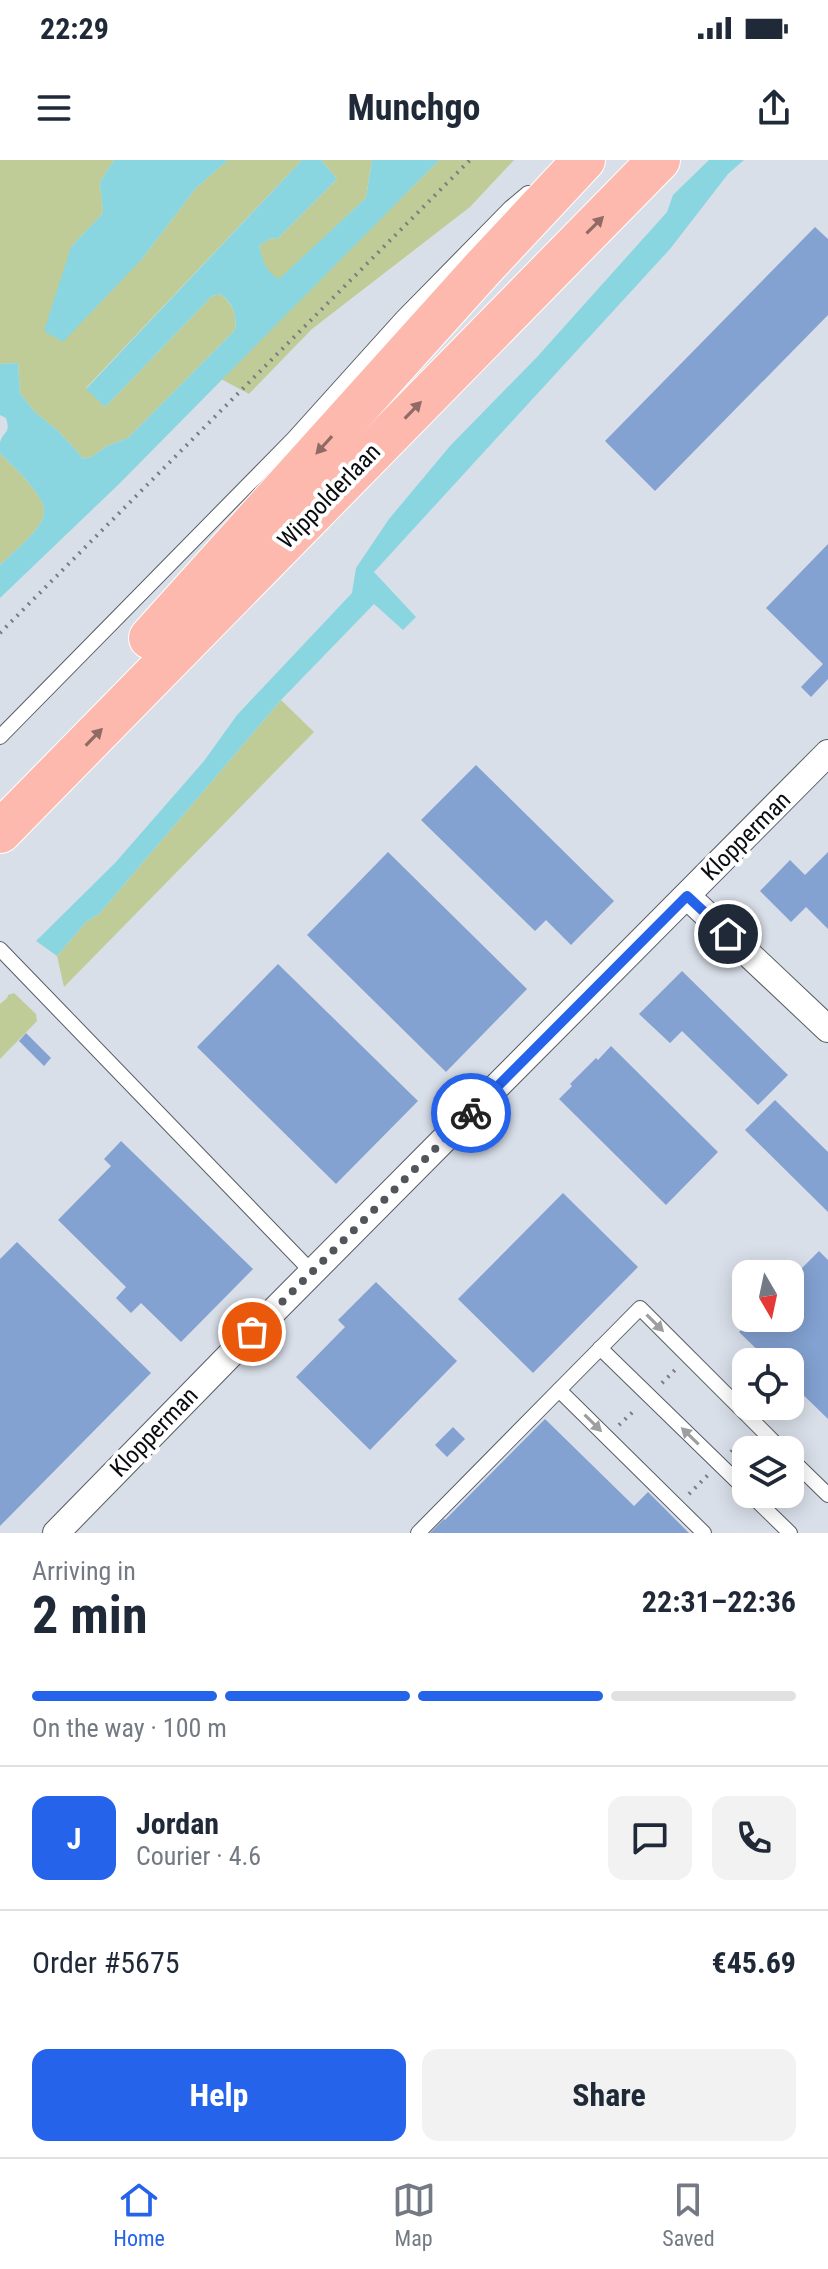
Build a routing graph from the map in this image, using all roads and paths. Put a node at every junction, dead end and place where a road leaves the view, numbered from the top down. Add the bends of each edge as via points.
1 (470, 160) edge
2 (569, 160) edge
3 (584, 160) edge
4 (659, 160) edge
5 (0, 633) edge
6 (0, 737) edge
7 (828, 753) edge
8 (0, 795) edge
9 (0, 832) edge
10 (687, 896) junction
11 (0, 949) edge
12 (828, 1029) edge
13 (312, 1272) junction
14 (600, 1348) junction
15 (559, 1390) junction
16 (768, 1436) edge
17 (804, 1472) edge
18 (732, 1476) edge
19 (828, 1495) edge
20 (764, 1508) edge
21 (56, 1533) edge
22 (418, 1533) edge
23 (704, 1533) edge
24 (790, 1533) edge

1 - 5 path
2 - 6 lane via 510,208 293,439
3 -> 8 main road, Wippolderlaan via 184,602
9 -> 4 main road, Wippolderlaan
7 - 10 street, Klopperman
10 - 12 street
10 - 13 street, Klopperman
11 - 13 lane
13 - 21 street, Klopperman
14 - 15 lane
14 -> 16 lane via 640,1308
18 -> 14 lane
15 - 22 lane
15 -> 23 lane
17 - 19 lane
20 - 24 lane

